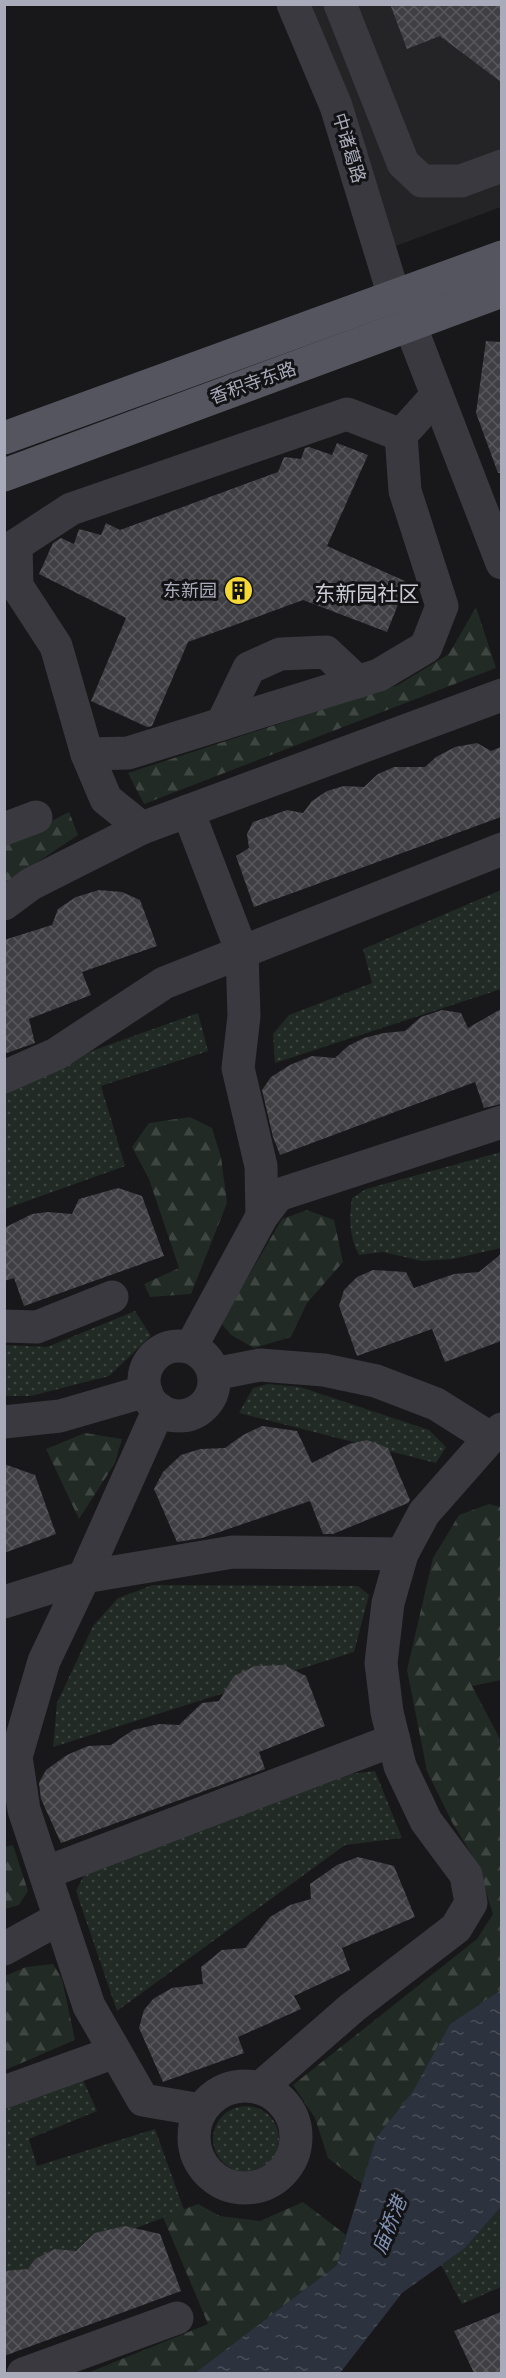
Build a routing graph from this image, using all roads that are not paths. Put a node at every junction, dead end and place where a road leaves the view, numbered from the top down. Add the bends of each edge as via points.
1 (293, 4) edge
2 (340, 4) edge
3 (501, 166) edge
4 (501, 257) edge
5 (501, 291) edge
6 (394, 296) junction
7 (410, 325) junction
8 (437, 395) junction
9 (401, 435) junction
10 (4, 438) edge
11 (4, 474) edge
12 (499, 551) edge
13 (357, 682) junction
14 (501, 695) edge
15 (222, 724) junction
16 (87, 754) junction
17 (188, 811) junction
18 (36, 817) dead end
19 (142, 828) junction
20 (4, 829) edge
21 (501, 849) edge
22 (4, 904) edge
23 (242, 952) junction
24 (4, 1077) edge
25 (501, 1122) edge
26 (262, 1216) junction
27 (112, 1297) dead end
28 (4, 1326) edge
29 (191, 1347) junction
30 (214, 1374) junction
31 (152, 1400) junction
32 (4, 1422) edge
33 (496, 1434) edge
34 (402, 1554) junction
35 (84, 1577) junction
36 (4, 1602) edge
37 (394, 1740) junction
38 (17, 1830) edge
39 (45, 1873) junction
40 (60, 1918) junction
41 (4, 1949) edge
42 (115, 2052) junction
43 (261, 2088) junction
44 (4, 2092) edge
45 (201, 2110) junction
46 (177, 2318) dead end
47 (23, 2373) edge

1 - 6 street, 中诸葛路 via 336,106
2 - 3 street via 403,163 422,181 460,181
4 - 6 main road, 香积寺东路
5 - 7 main road, 香积寺东路
6 - 7 street, 中诸葛路
6 - 10 main road, 香积寺东路
7 - 8 street, 中诸葛路
7 - 11 main road, 香积寺东路
8 - 9 street
8 - 12 street, 中诸葛路
9 - 13 street via 405,491 442,606 426,647 379,675
9 - 16 street via 347,414 71,509 16,545 17,586 56,646
13 - 15 street
13 - 15 street via 326,652 280,654 249,668
14 - 17 street
15 - 16 street via 128,753
16 - 19 street via 106,799
17 - 19 street
17 - 23 street
18 - 20 street
19 - 22 street via 31,884
21 - 23 street
23 - 24 street via 164,983 56,1054
23 - 26 street via 243,1016 238,1068 261,1167
25 - 26 street via 278,1195
26 - 29 street
27 - 28 street via 37,1327
29 - 30 street via 202,1353
29 - 31 street via 169,1347 151,1359 144,1380
30 - 31 street via 210,1397 192,1413 168,1414
30 - 33 street via 260,1365 324,1370 376,1381 436,1404
31 - 32 street
31 - 35 street
33 - 34 street via 424,1514
34 - 35 street via 233,1552
34 - 37 street via 388,1603 381,1663
35 - 36 street
35 - 38 street via 44,1661 16,1757 24,1810
37 - 39 street
37 - 43 street via 400,1766 426,1821 466,1875 471,1903 456,1928 353,2007
38 - 39 street
39 - 40 street
40 - 41 street
40 - 42 street via 89,2006
42 - 44 street
42 - 45 street via 143,2100
43 - 45 street via 227,2089
43 - 45 street via 288,2107 296,2122 297,2139 294,2156 285,2171 256,2188 222,2184 198,2160 194,2126
46 - 47 street

